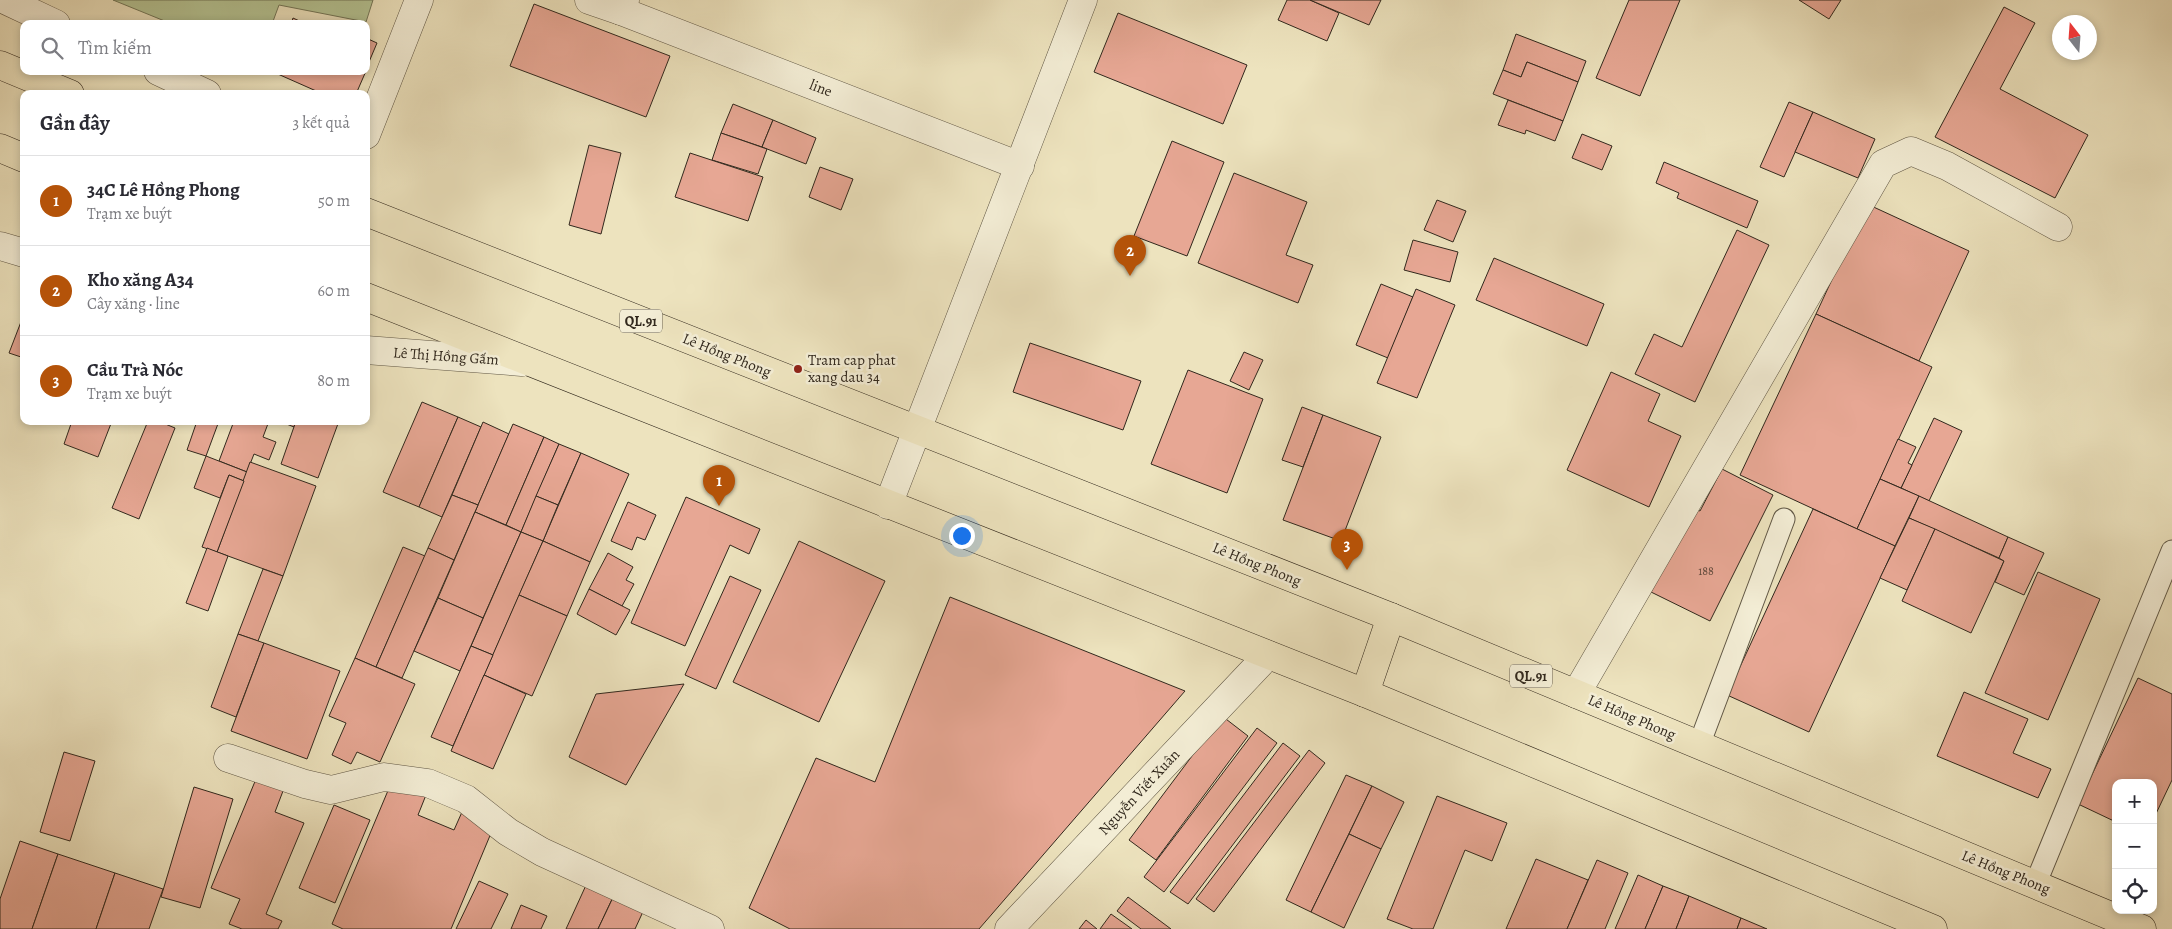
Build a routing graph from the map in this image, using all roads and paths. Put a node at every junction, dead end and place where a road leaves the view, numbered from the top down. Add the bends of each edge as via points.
1 (5, 0) edge
2 (419, 0) edge
3 (589, 0) edge
4 (1084, 0) edge
5 (623, 6) edge
6 (48, 20) edge
7 (0, 66) edge
8 (20, 74) edge
9 (22, 75) edge
10 (167, 75) edge
11 (60, 90) edge
12 (198, 90) edge
13 (370, 125) edge
14 (0, 148) edge
15 (20, 156) edge
16 (1020, 166) junction
17 (370, 214) edge
18 (2058, 227) dead end
19 (0, 246) edge
20 (20, 252) edge
21 (370, 299) edge
22 (370, 350) edge
23 (526, 362) junction
24 (916, 430) junction
25 (888, 505) junction
26 (1784, 519) dead end
27 (2172, 551) edge
28 (1390, 618) junction
29 (1268, 655) junction
30 (1365, 693) junction
31 (1576, 694) junction
32 (1699, 745) junction
33 (228, 758) dead end
34 (2035, 884) junction
35 (710, 929) edge
36 (1009, 929) edge
37 (1933, 929) edge
38 (2142, 929) edge

1 - 6 street
2 - 13 street
3 - 5 street, line
4 - 16 street
5 - 16 street, line
7 - 8 highway
9 - 11 highway
10 - 12 street
14 - 15 highway
16 - 24 street
17 - 24 highway, Lê Hồng Phong / QL.91
18 - 31 street via 1947,166 1911,151 1883,164
19 - 20 street
21 - 23 highway
22 - 23 street, Lê Thị Hồng Gấm
23 - 25 highway
24 - 25 street
24 - 28 highway, Lê Hồng Phong / QL.91
25 - 29 highway
26 - 32 lane
27 - 34 lane
28 - 30 highway
28 - 31 highway, Lê Hồng Phong / QL.91
29 - 30 highway
29 - 36 street, Nguyễn Viết Xuân
30 - 37 highway
31 - 32 highway, Lê Hồng Phong / QL.91
32 - 34 highway, Lê Hồng Phong / QL.91
33 - 35 street via 331,790 384,777 428,783 466,799 508,832 542,852
34 - 38 highway, Lê Hồng Phong / QL.91

